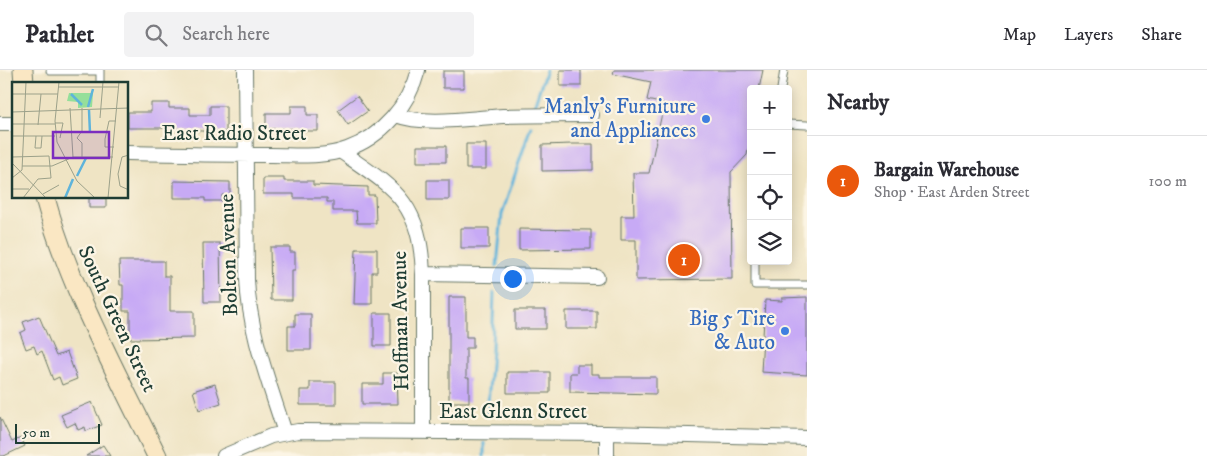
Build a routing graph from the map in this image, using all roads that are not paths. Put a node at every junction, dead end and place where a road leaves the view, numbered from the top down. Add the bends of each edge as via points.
1 (100, 70) edge
2 (245, 70) edge
3 (418, 70) edge
4 (784, 70) edge
5 (50, 71) edge
6 (782, 85) edge
7 (396, 115) junction
8 (592, 115) dead end
9 (792, 124) edge
10 (807, 125) edge
11 (340, 151) junction
12 (129, 153) edge
13 (246, 155) junction
14 (44, 199) edge
15 (755, 265) edge
16 (423, 274) junction
17 (597, 276) dead end
18 (807, 285) edge
19 (423, 432) junction
20 (285, 433) junction
21 (607, 433) junction
22 (807, 438) edge
23 (157, 456) edge
24 (224, 456) edge
25 (607, 456) edge

1 - 5 lane
2 - 13 street, Bolton Avenue
3 - 7 street
4 - 6 lane
7 - 8 street via 426,120
7 - 11 street via 366,139
9 - 10 lane
11 - 13 street, East Radio Street via 317,155
11 - 16 street, Hoffman Avenue via 390,187 405,203 419,235
12 - 13 street, East Radio Street
13 - 20 street, Bolton Avenue via 248,302 257,344
14 - 23 street, South Green Street via 78,293
15 - 18 lane via 755,285
16 - 17 street
16 - 19 street, Hoffman Avenue
19 - 20 street, East Glenn Street
19 - 21 street, East Glenn Street
20 - 24 street, East Glenn Street
21 - 22 street, East Glenn Street
21 - 25 street

